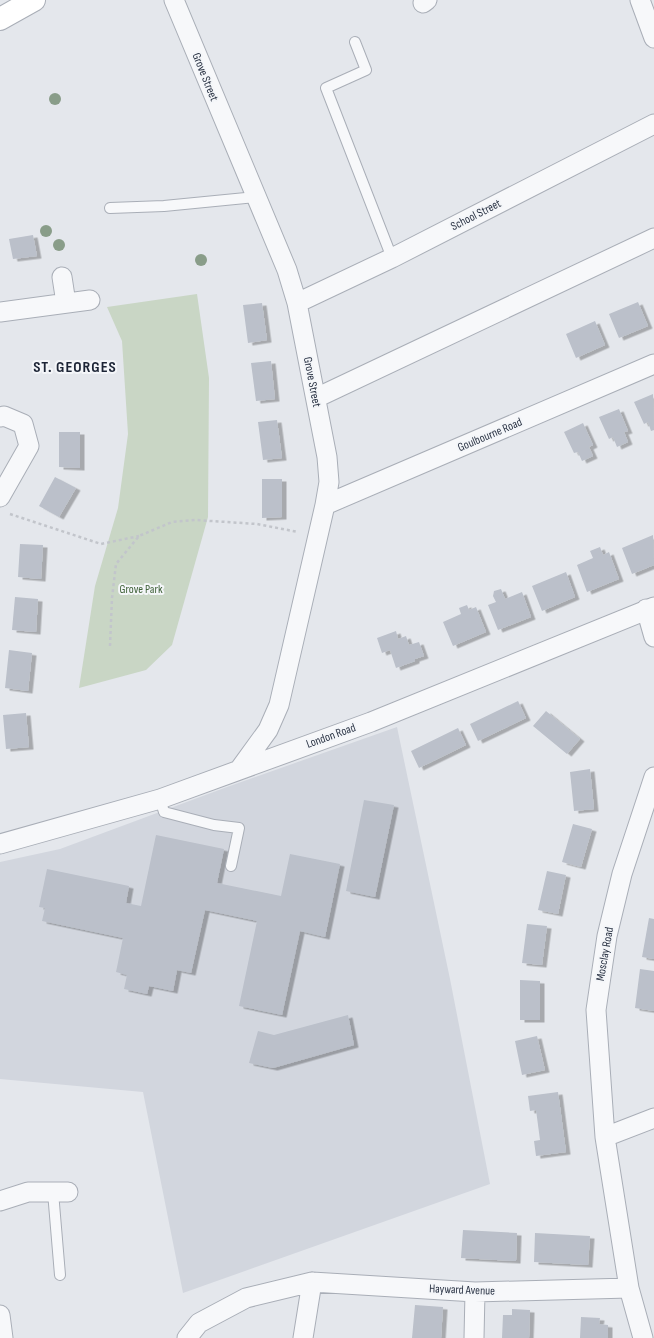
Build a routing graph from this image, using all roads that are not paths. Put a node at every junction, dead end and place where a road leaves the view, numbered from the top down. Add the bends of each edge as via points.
1 (34, 0) edge
2 (174, 0) edge
3 (640, 0) edge
4 (0, 19) edge
5 (654, 38) edge
6 (356, 42) dead end
7 (654, 124) edge
8 (256, 197) junction
9 (110, 208) dead end
10 (654, 238) edge
11 (392, 258) junction
12 (62, 277) dead end
13 (90, 300) dead end
14 (66, 303) junction
15 (296, 303) junction
16 (0, 312) edge
17 (654, 364) edge
18 (316, 398) junction
19 (0, 417) edge
20 (4, 505) edge
21 (325, 505) junction
22 (650, 608) edge
23 (654, 637) edge
24 (239, 770) junction
25 (654, 777) edge
26 (160, 799) junction
27 (0, 844) edge
28 (231, 866) dead end
29 (654, 1118) edge
30 (605, 1137) junction
31 (60, 1192) joint
32 (0, 1201) edge
33 (60, 1275) dead end
34 (312, 1282) junction
35 (629, 1288) junction
36 (475, 1292) junction
37 (0, 1315) edge
38 (3, 1338) edge
39 (187, 1338) edge
40 (303, 1338) edge
41 (474, 1338) edge
42 (643, 1338) edge

1 - 4 street
2 - 8 street, Grove Street
3 - 5 street
6 - 11 lane via 366,70 326,88
7 - 11 street, School Street
8 - 9 lane via 164,206
8 - 15 street, Grove Street via 287,270
10 - 18 street
11 - 15 street, School Street
12 - 14 street
13 - 14 street
14 - 16 street
15 - 18 street, Grove Street
17 - 21 street, Goulbourne Road
18 - 21 street, Grove Street via 327,457 329,482
19 - 20 street via 4,416 23,424 29,446
21 - 24 street, Grove Street via 278,705 268,730
22 - 23 street
22 - 24 street, London Road via 371,722
24 - 26 street, London Road
25 - 30 street, Mosclay Road via 622,874 607,936 596,1010
26 - 27 street, London Road
26 - 28 lane via 164,812 214,825 239,828
29 - 30 street
30 - 35 street, Mosclay Road
31 - 32 street via 28,1192
31 - 33 lane
34 - 36 street, Hayward Avenue
34 - 39 street, Hayward Avenue via 246,1298 198,1323
34 - 40 street
35 - 36 street, Hayward Avenue
35 - 42 street
36 - 41 street
37 - 38 street

